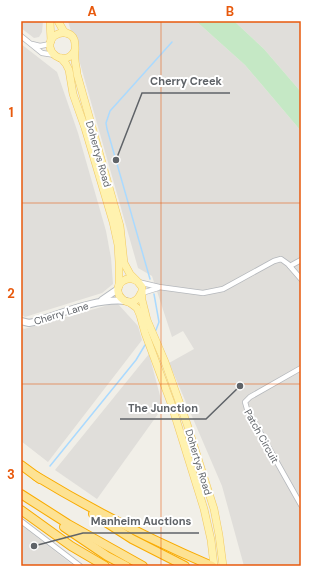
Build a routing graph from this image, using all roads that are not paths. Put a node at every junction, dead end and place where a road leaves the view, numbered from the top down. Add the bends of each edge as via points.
1 (50, 21) edge
2 (58, 21) edge
3 (66, 33) junction
4 (21, 36) edge
5 (31, 43) junction
6 (51, 43) junction
7 (75, 50) junction
8 (58, 57) junction
9 (301, 260) edge
10 (290, 266) junction
11 (301, 279) edge
12 (137, 281) junction
13 (118, 287) junction
14 (159, 287) junction
15 (142, 293) junction
16 (101, 301) junction
17 (127, 302) junction
18 (21, 321) edge
19 (301, 368) edge
20 (21, 465) edge
21 (36, 476) junction
22 (21, 496) edge
23 (301, 505) edge
24 (21, 510) edge
25 (21, 521) edge
26 (80, 566) edge
27 (105, 566) edge
28 (126, 566) edge
29 (144, 566) edge
30 (185, 566) edge
31 (213, 566) edge
32 (223, 566) edge

1 - 6 main road
2 - 3 main road
3 - 6 main road via 55,35
3 - 7 main road via 74,39
4 - 5 street
5 - 6 street
5 - 8 street via 42,53
6 - 8 main road via 52,52
7 - 8 main road via 68,58
7 - 12 main road, Dohertys Road via 89,119 120,226 124,263
8 - 13 main road, Dohertys Road via 66,64 68,70 116,234
9 - 10 street
10 - 11 street
10 - 14 street via 284,260 277,260 223,289 203,293
12 - 13 main road via 132,278 124,280
12 - 14 street
12 - 15 main road
13 - 16 street, Cherry Lane
13 - 17 main road via 120,297
14 - 15 street
15 - 17 main road via 136,301
15 - 32 main road, Dohertys Road via 147,320 176,389 214,509
16 - 17 street, Cherry Lane
16 - 18 street, Cherry Lane via 34,322
17 - 31 main road, Dohertys Road via 137,308 171,402 204,509
19 - 23 street, Patch Circuit via 245,402
20 - 21 highway
21 - 30 highway via 126,535
21 - 31 highway via 100,513
22 - 28 highway via 68,530
22 - 29 highway
24 - 27 highway
25 - 26 street

